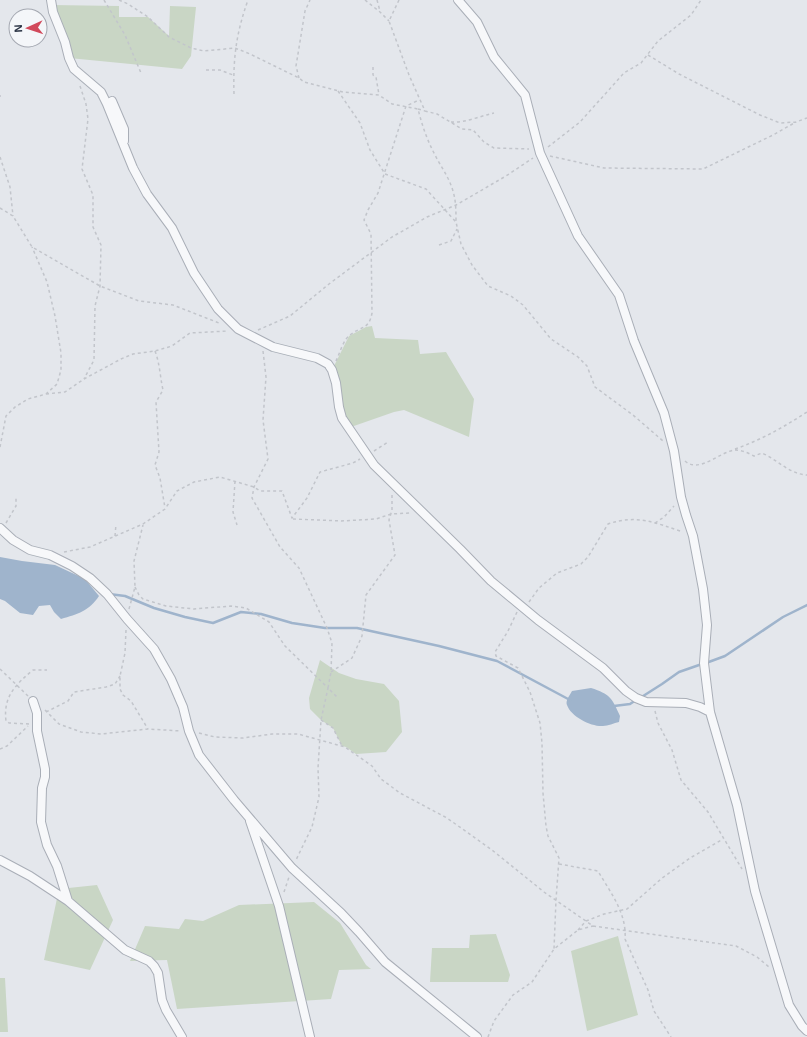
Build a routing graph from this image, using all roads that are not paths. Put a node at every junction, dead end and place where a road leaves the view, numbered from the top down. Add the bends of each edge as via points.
1 (51, 0) edge
2 (458, 0) edge
3 (1, 530) edge
4 (33, 701) road end
5 (710, 712) junction
6 (248, 817) junction
7 (0, 860) edge
8 (68, 901) junction
9 (807, 1031) edge
10 (182, 1037) edge
11 (310, 1037) edge
12 (477, 1037) edge

1 - 5 street via 74,69 101,92 133,168 147,194 172,228 194,273 218,309 238,329 272,347 317,358 328,364 336,383 338,407 342,418 374,465 491,581 522,607 604,668 626,692 646,702 686,703
2 - 5 street via 476,22 494,57 525,95 540,153 578,236 619,295 634,341 664,412 703,589 707,625 704,663
3 - 6 street via 30,550 50,555 72,566 107,594 154,649 183,707 199,755
4 - 8 street via 45,769 41,822
5 - 9 street via 737,805 755,891 789,1005
6 - 11 street via 279,906
6 - 12 street via 292,868 341,913 385,962
7 - 8 street
8 - 10 street via 125,950 154,966 158,973 162,1000

